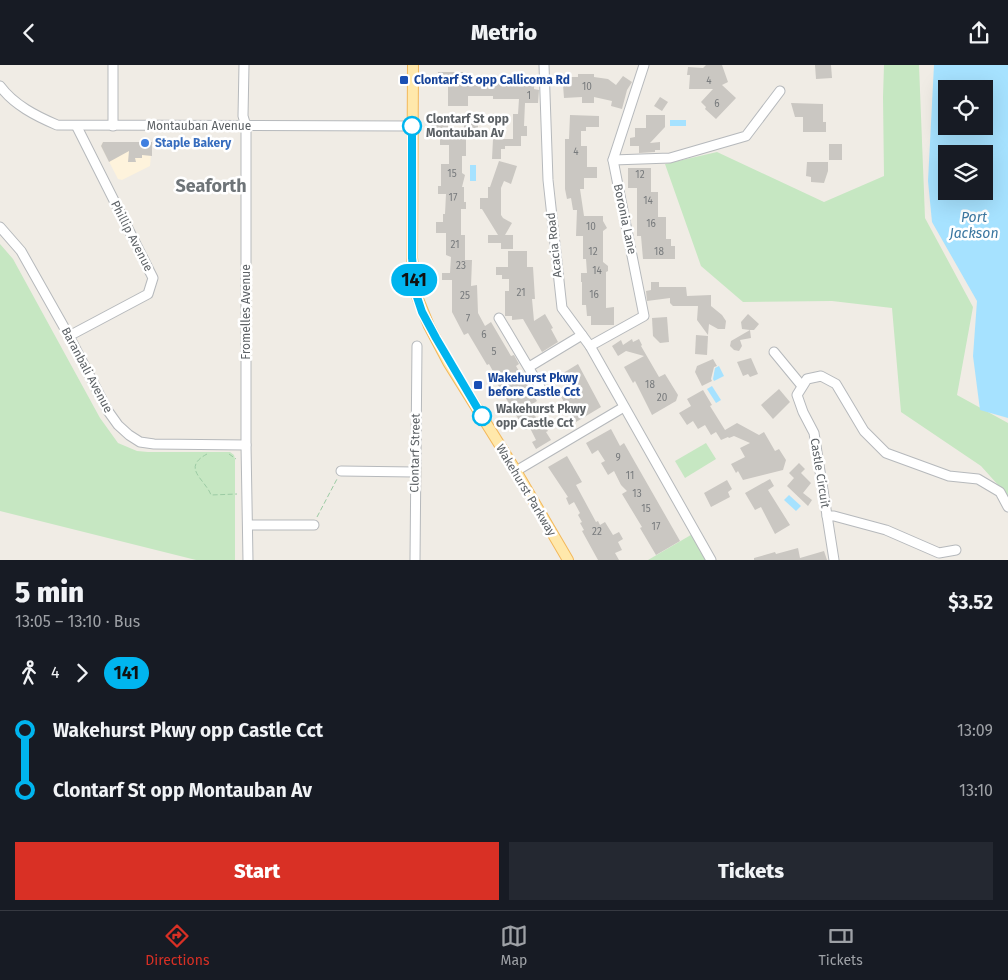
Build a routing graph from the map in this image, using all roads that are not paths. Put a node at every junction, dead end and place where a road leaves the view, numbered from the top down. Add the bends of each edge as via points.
1 (113, 65) edge
2 (244, 65) edge
3 (413, 65) edge
4 (544, 65) edge
5 (644, 65) edge
6 (0, 86) edge
7 (780, 91) dead end
8 (113, 126) junction
9 (246, 126) junction
10 (412, 126) junction
11 (77, 127) junction
12 (613, 159) junction
13 (0, 227) edge
14 (499, 317) dead end
15 (582, 335) junction
16 (69, 337) junction
17 (417, 346) dead end
18 (590, 346) junction
19 (774, 352) dead end
20 (529, 367) junction
21 (802, 386) junction
22 (544, 392) dead end
23 (624, 407) junction
24 (246, 445) junction
25 (341, 471) road end
26 (516, 471) junction
27 (414, 472) junction
28 (1008, 507) edge
29 (827, 516) junction
30 (248, 525) junction
31 (314, 525) road end
32 (956, 550) dead end
33 (248, 560) edge
34 (415, 560) edge
35 (568, 560) edge
36 (711, 560) edge
37 (834, 560) edge

1 - 8 street
2 - 9 street, Fromelles Avenue
3 - 10 main road
4 - 15 street, Acacia Road via 548,180 562,308
5 - 12 street, Boronia Lane
6 - 11 street, Montauban Avenue via 36,116 57,125
7 - 12 street via 746,136 670,158
8 - 9 street, Montauban Avenue
8 - 11 street, Montauban Avenue
9 - 10 street, Montauban Avenue
9 - 24 street, Fromelles Avenue
10 - 26 main road, Wakehurst Parkway via 412,258 416,294 448,362
11 - 16 street, Phillip Avenue via 153,278 148,294
12 - 18 street, Boronia Lane via 644,316
13 - 16 street, Baranbali Avenue via 21,251
14 - 20 street
15 - 18 street, Acacia Road
15 - 20 street
16 - 24 street, Baranbali Avenue via 108,411 118,425 140,442
17 - 27 street, Clontarf Street
18 - 23 street, Acacia Road
19 - 21 street
20 - 22 street
21 - 28 street via 807,379 821,376 836,384 864,431 886,453 949,476 978,479 1000,492
21 - 29 street, Castle Circuit via 797,395 814,433
23 - 26 street
23 - 36 street
24 - 30 street, Fromelles Avenue
25 - 27 street
26 - 35 main road, Wakehurst Parkway
27 - 34 street, Clontarf Street
29 - 32 street via 886,530 939,553
29 - 37 street, Castle Circuit
30 - 31 street
30 - 33 street, Fromelles Avenue

